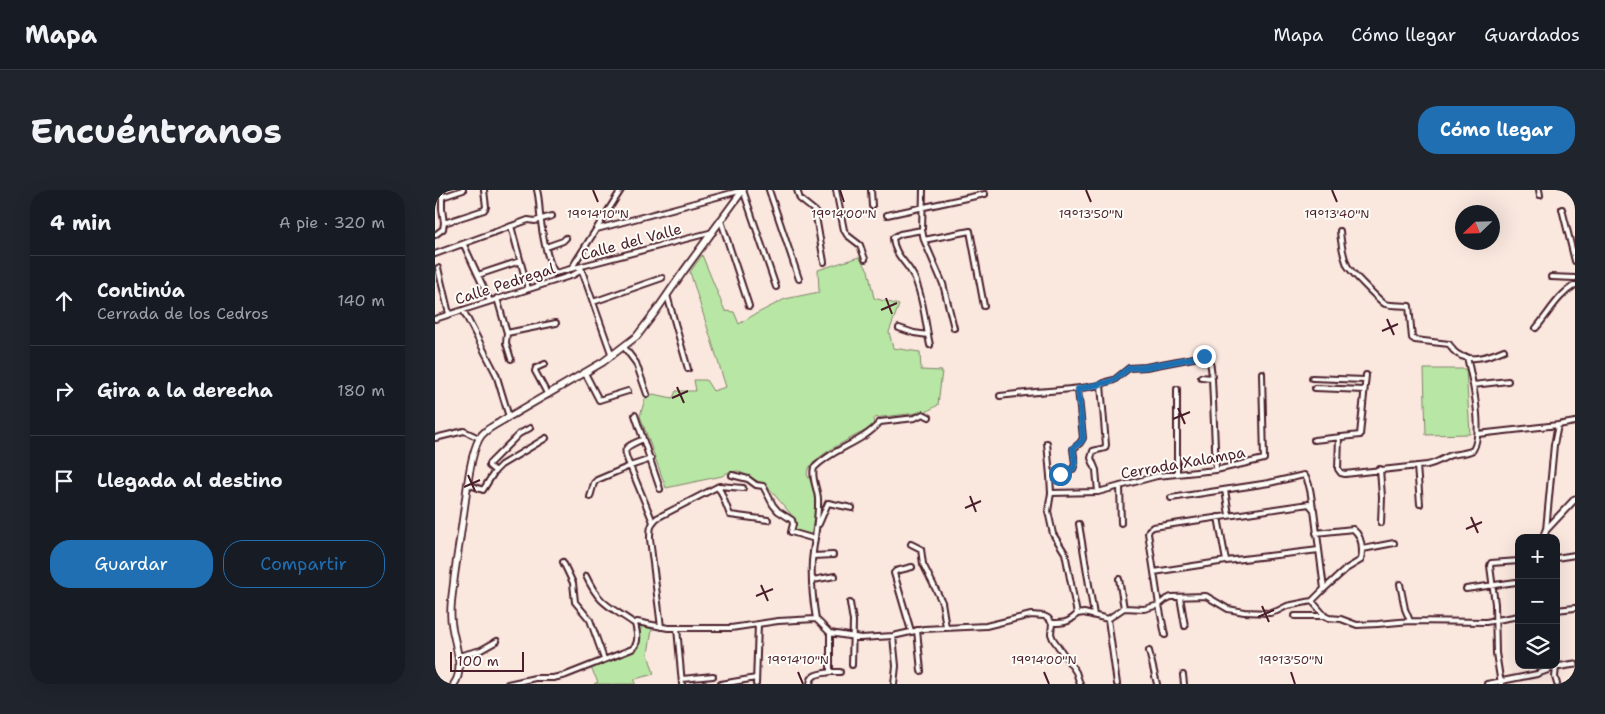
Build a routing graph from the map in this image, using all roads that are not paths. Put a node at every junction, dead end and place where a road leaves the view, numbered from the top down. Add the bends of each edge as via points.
1 (442, 190) edge
2 (463, 190) edge
3 (484, 190) edge
4 (537, 190) edge
5 (621, 190) edge
6 (743, 190) edge
7 (769, 190) edge
8 (797, 190) edge
9 (835, 190) edge
10 (871, 190) edge
11 (923, 190) edge
12 (1539, 190) edge
13 (985, 194) dead end
14 (1540, 195) dead end
15 (442, 197) junction
16 (872, 206) dead end
17 (923, 208) junction
18 (1562, 209) dead end
19 (442, 210) junction
20 (435, 211) edge
21 (887, 215) dead end
22 (552, 216) dead end
23 (540, 220) junction
24 (721, 221) junction
25 (444, 223) junction
26 (511, 226) junction
27 (597, 230) junction
28 (922, 230) junction
29 (713, 232) junction
30 (1340, 232) dead end
31 (435, 235) edge
32 (566, 238) dead end
33 (924, 240) junction
34 (464, 245) junction
35 (546, 247) junction
36 (435, 254) edge
37 (865, 259) dead end
38 (520, 261) junction
39 (1575, 261) edge
40 (824, 262) dead end
41 (438, 268) dead end
42 (581, 268) junction
43 (571, 269) junction
44 (478, 275) junction
45 (1551, 277) dead end
46 (662, 278) dead end
47 (1575, 278) edge
48 (799, 280) dead end
49 (1575, 285) edge
50 (776, 287) dead end
51 (528, 288) junction
52 (667, 295) junction
53 (497, 298) junction
54 (489, 301) junction
55 (593, 302) junction
56 (749, 306) dead end
57 (984, 306) dead end
58 (463, 310) junction
59 (449, 314) junction
60 (435, 319) edge
61 (556, 322) dead end
62 (899, 328) dead end
63 (954, 328) dead end
64 (1536, 328) dead end
65 (507, 333) junction
66 (928, 335) junction
67 (930, 345) dead end
68 (624, 347) junction
69 (1504, 350) dead end
70 (612, 356) junction
71 (1467, 357) junction
72 (511, 359) dead end
73 (545, 364) dead end
74 (688, 369) dead end
75 (585, 373) junction
76 (1262, 373) dead end
77 (1366, 375) dead end
78 (1201, 377) dead end
79 (1211, 378) junction
80 (1312, 378) dead end
81 (1365, 380) junction
82 (1508, 381) dead end
83 (1101, 384) junction
84 (1473, 385) junction
85 (1315, 388) dead end
86 (1078, 389) junction
87 (1177, 389) dead end
88 (1364, 390) junction
89 (628, 391) dead end
90 (647, 394) dead end
91 (547, 395) junction
92 (1000, 396) dead end
93 (635, 415) dead end
94 (509, 417) junction
95 (929, 417) dead end
96 (1575, 422) edge
97 (1558, 426) junction
98 (530, 428) dead end
99 (1477, 434) junction
100 (1339, 437) junction
101 (435, 438) edge
102 (479, 438) junction
103 (546, 438) dead end
104 (643, 439) junction
105 (1313, 440) dead end
106 (1047, 443) dead end
107 (651, 459) junction
108 (630, 466) junction
109 (1417, 466) junction
110 (1380, 469) junction
111 (1217, 470) junction
112 (495, 471) junction
113 (731, 474) dead end
114 (1177, 474) junction
115 (1050, 476) junction
116 (468, 484) junction
117 (1119, 486) junction
118 (660, 488) dead end
119 (717, 488) junction
120 (743, 488) dead end
121 (1225, 490) junction
122 (1098, 492) junction
123 (1051, 493) junction
124 (590, 497) dead end
125 (1171, 498) dead end
126 (1575, 499) edge
127 (1421, 504) dead end
128 (851, 508) dead end
129 (1314, 510) junction
130 (1229, 515) junction
131 (1218, 517) junction
132 (768, 520) dead end
133 (653, 522) junction
134 (1121, 523) dead end
135 (1381, 523) dead end
136 (1079, 524) dead end
137 (817, 528) junction
138 (1546, 530) junction
139 (1317, 533) junction
140 (1544, 534) edge
141 (815, 539) junction
142 (1394, 543) dead end
143 (911, 544) dead end
144 (1363, 549) junction
145 (1319, 550) junction
146 (833, 555) dead end
147 (1575, 555) edge
148 (813, 556) junction
149 (1560, 557) edge
150 (1225, 561) junction
151 (1515, 561) edge
152 (563, 562) dead end
153 (912, 567) dead end
154 (1154, 572) junction
155 (586, 576) dead end
156 (835, 576) dead end
157 (1119, 579) dead end
158 (813, 580) junction
159 (1515, 582) edge
160 (1400, 584) dead end
161 (1492, 585) junction
162 (1324, 589) junction
163 (1466, 590) dead end
164 (1180, 597) junction
165 (1312, 601) junction
166 (851, 602) dead end
167 (1159, 605) junction
168 (1124, 608) junction
169 (1575, 608) edge
170 (1560, 610) edge
171 (1077, 614) junction
172 (1094, 616) junction
173 (1295, 616) dead end
174 (1325, 616) junction
175 (1515, 617) edge
176 (816, 619) junction
177 (1108, 619) junction
178 (1410, 621) junction
179 (1495, 621) junction
180 (1052, 623) junction
181 (635, 624) junction
182 (758, 624) junction
183 (661, 626) junction
184 (1185, 626) dead end
185 (946, 627) junction
186 (677, 628) junction
187 (917, 630) junction
188 (911, 631) junction
189 (830, 633) junction
190 (1165, 635) dead end
191 (893, 636) junction
192 (853, 637) junction
193 (497, 641) dead end
194 (1149, 651) dead end
195 (458, 656) junction
196 (604, 659) junction
197 (1575, 664) edge
198 (852, 665) dead end
199 (1560, 666) edge
200 (1549, 669) edge
201 (1556, 669) edge
202 (921, 670) dead end
203 (830, 672) junction
204 (841, 672) dead end
205 (1183, 675) dead end
206 (713, 676) dead end
207 (756, 678) junction
208 (682, 681) edge
209 (1501, 683) edge
210 (454, 684) edge
211 (508, 684) edge
212 (721, 684) edge
213 (756, 684) edge
214 (810, 684) edge
215 (894, 684) edge
216 (1080, 684) edge
217 (1117, 684) edge
218 (1157, 684) edge
219 (1185, 684) edge
220 (1487, 684) edge
221 (1557, 684) edge

1 - 15 street
2 - 15 street
3 - 25 street via 484,210
4 - 23 street
5 - 27 street
6 - 24 main road
6 - 27 street
6 - 50 street
7 - 48 street
8 - 40 street via 800,199 815,211
9 - 37 street via 844,230 860,245
10 - 16 street
11 - 17 street
12 - 14 street
13 - 17 street
15 - 19 street
17 - 21 street
17 - 28 street
18 - 39 street
19 - 20 street
19 - 25 street
22 - 23 street
23 - 26 street
23 - 35 street
24 - 29 main road
24 - 56 street
25 - 31 street via 443,229
26 - 34 street
26 - 38 street
27 - 43 street
28 - 33 street
28 - 66 street via 893,238 897,254 915,279
29 - 42 street, Calle del Valle
29 - 52 main road
30 - 71 street via 1351,272 1381,301 1409,306 1412,338 1449,344 1455,352
32 - 35 street
33 - 57 street via 970,231
33 - 63 street via 943,284
34 - 36 street
34 - 44 street
35 - 43 street, Calle del Valle via 555,273
38 - 44 street
38 - 51 street
41 - 59 street
42 - 43 street, Calle del Valle
42 - 51 street, Calle Pedregal via 573,275
42 - 55 street
44 - 54 street
45 - 47 street
46 - 55 street
49 - 64 street via 1554,304
51 - 53 street, Calle Pedregal
52 - 68 main road via 645,326
52 - 74 street
53 - 54 street, Calle Pedregal
53 - 65 street
54 - 58 street, Calle Pedregal
55 - 70 street
58 - 59 street, Calle Pedregal
58 - 94 street via 496,374
59 - 60 street, Calle Pedregal
61 - 65 street
62 - 66 street
65 - 72 street via 506,343
66 - 67 street
68 - 70 main road
68 - 90 street via 636,363
69 - 71 street via 1482,358
70 - 75 main road
71 - 84 street
73 - 91 street via 535,371
75 - 89 street via 599,400
75 - 91 main road
76 - 111 street, Cerrada Xalampa via 1264,459
77 - 81 street
78 - 79 street
79 - 83 street via 1209,359 1204,356 1129,368 1114,380
79 - 111 street
80 - 81 street
81 - 88 street
82 - 84 street
83 - 86 street
83 - 122 street via 1107,445 1093,452 1091,458
84 - 99 street
85 - 88 street
86 - 92 street
86 - 115 street via 1083,438 1073,448 1075,466
87 - 114 street
88 - 100 street via 1361,433
91 - 94 main road
93 - 104 street
94 - 102 main road
95 - 137 street via 923,414 880,422 874,430 817,465 813,471 818,498
96 - 97 street
97 - 99 street
97 - 138 street
98 - 112 street via 519,434 489,464
99 - 109 street via 1475,448 1469,452
100 - 105 street
100 - 110 street via 1338,469 1341,473
101 - 102 street via 464,430
102 - 116 main road
103 - 112 street
104 - 107 street
104 - 108 street via 625,450
106 - 115 street
107 - 108 street
107 - 118 street
108 - 124 street via 597,480
108 - 133 street
109 - 110 street
109 - 127 street
110 - 135 street
111 - 114 street, Cerrada Xalampa
112 - 116 street via 483,490
113 - 141 street via 763,486 778,511 792,520 791,532
114 - 117 street, Cerrada Xalampa
115 - 123 street
116 - 195 main road via 451,609
117 - 122 street, Cerrada Xalampa
117 - 134 street
119 - 120 street
119 - 132 street via 731,514
119 - 133 street
121 - 125 street
121 - 129 street via 1304,475
121 - 130 street
122 - 123 street, Cerrada Xalampa
123 - 171 street via 1048,511 1053,534 1065,553
126 - 138 street
128 - 137 street via 828,503
129 - 130 street via 1306,504
129 - 139 street
130 - 131 street
131 - 150 street
131 - 154 street via 1149,530
133 - 183 street via 650,545
136 - 172 street
137 - 141 street
138 - 140 street
139 - 144 street via 1353,529 1359,534
139 - 145 street
141 - 148 street
142 - 144 street
143 - 185 street via 921,549 923,564 942,602
144 - 162 street via 1361,560 1346,568
145 - 150 street
145 - 162 street
146 - 148 street
147 - 149 street
148 - 158 street
150 - 154 street
151 - 161 street via 1491,563
152 - 196 street via 573,583 575,602 589,620
153 - 188 street via 894,573
154 - 167 street
155 - 181 street via 603,603
156 - 158 street
157 - 168 street
158 - 176 street
159 - 161 street
160 - 178 street
161 - 163 street
161 - 179 street
162 - 165 street
164 - 165 street via 1206,596 1228,609 1270,613
164 - 167 street via 1168,598
164 - 184 street
165 - 174 street
166 - 192 street
167 - 168 street via 1144,609
167 - 190 street
168 - 177 street
169 - 170 street
171 - 172 street
171 - 180 street via 1071,621
172 - 177 street
173 - 174 street
174 - 178 street via 1357,625
175 - 179 street
176 - 182 street
176 - 189 street
177 - 217 street
178 - 179 street
179 - 209 street
180 - 185 street via 1048,618 1036,615 986,626
180 - 216 street via 1053,639
181 - 183 street
181 - 196 street via 637,645
182 - 186 street via 731,628
182 - 207 street
183 - 186 street
185 - 187 street
186 - 208 street
187 - 188 street
187 - 202 street
188 - 191 street
189 - 192 street
189 - 203 street
191 - 192 street
191 - 215 street
192 - 198 street
193 - 195 street via 481,650
194 - 218 street
195 - 210 main road via 458,678
196 - 211 street via 559,677
197 - 199 street
200 - 209 street
201 - 221 street
203 - 204 street
203 - 214 street via 815,675
205 - 219 street
206 - 208 street
207 - 212 street
207 - 213 street
209 - 220 street

